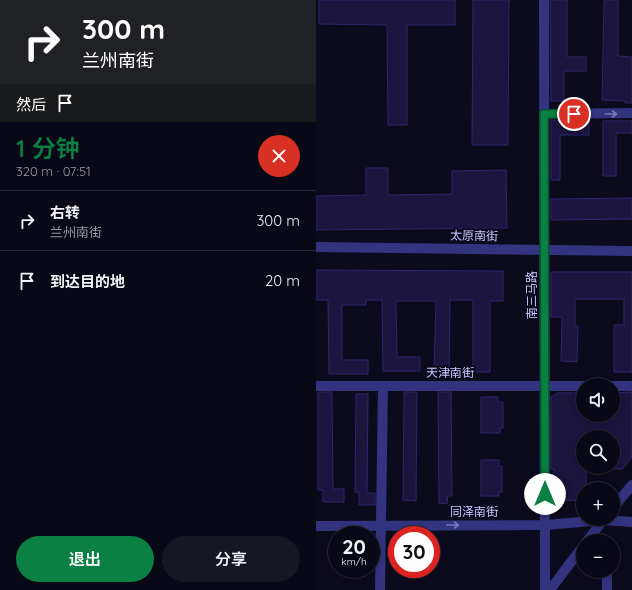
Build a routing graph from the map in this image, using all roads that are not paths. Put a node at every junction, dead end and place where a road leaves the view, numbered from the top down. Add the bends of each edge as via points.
1 (544, 0) edge
2 (632, 113) edge
3 (544, 114) junction
4 (316, 247) edge
5 (545, 250) junction
6 (632, 251) edge
7 (316, 386) edge
8 (383, 386) junction
9 (545, 386) junction
10 (576, 386) edge
11 (620, 386) edge
12 (632, 386) edge
13 (632, 485) edge
14 (620, 500) edge
15 (620, 521) edge
16 (576, 522) edge
17 (632, 522) edge
18 (381, 525) junction
19 (545, 525) junction
20 (316, 526) edge
21 (599, 526) edge
22 (592, 534) edge
23 (576, 558) edge
24 (607, 578) edge
25 (380, 590) edge
26 (545, 590) edge
27 (550, 590) edge
28 (607, 590) edge

1 - 3 street, 南三马路
3 -> 2 street
3 - 5 street, 南三马路
4 - 5 street, 太原南街
5 - 6 street, 太原南街
5 - 9 street, 南三马路
7 - 8 street, 天津南街
8 - 9 street, 天津南街
8 - 18 street
9 - 10 street, 天津南街
9 - 19 street, 南三马路
11 - 12 street
13 - 14 street
15 - 17 street, 同泽南街
16 - 19 street, 同泽南街
18 -> 19 street, 同泽南街
18 - 20 street, 同泽南街
18 - 25 street
19 - 26 street, 南三马路
21 - 22 street
23 - 27 street
24 - 28 street

